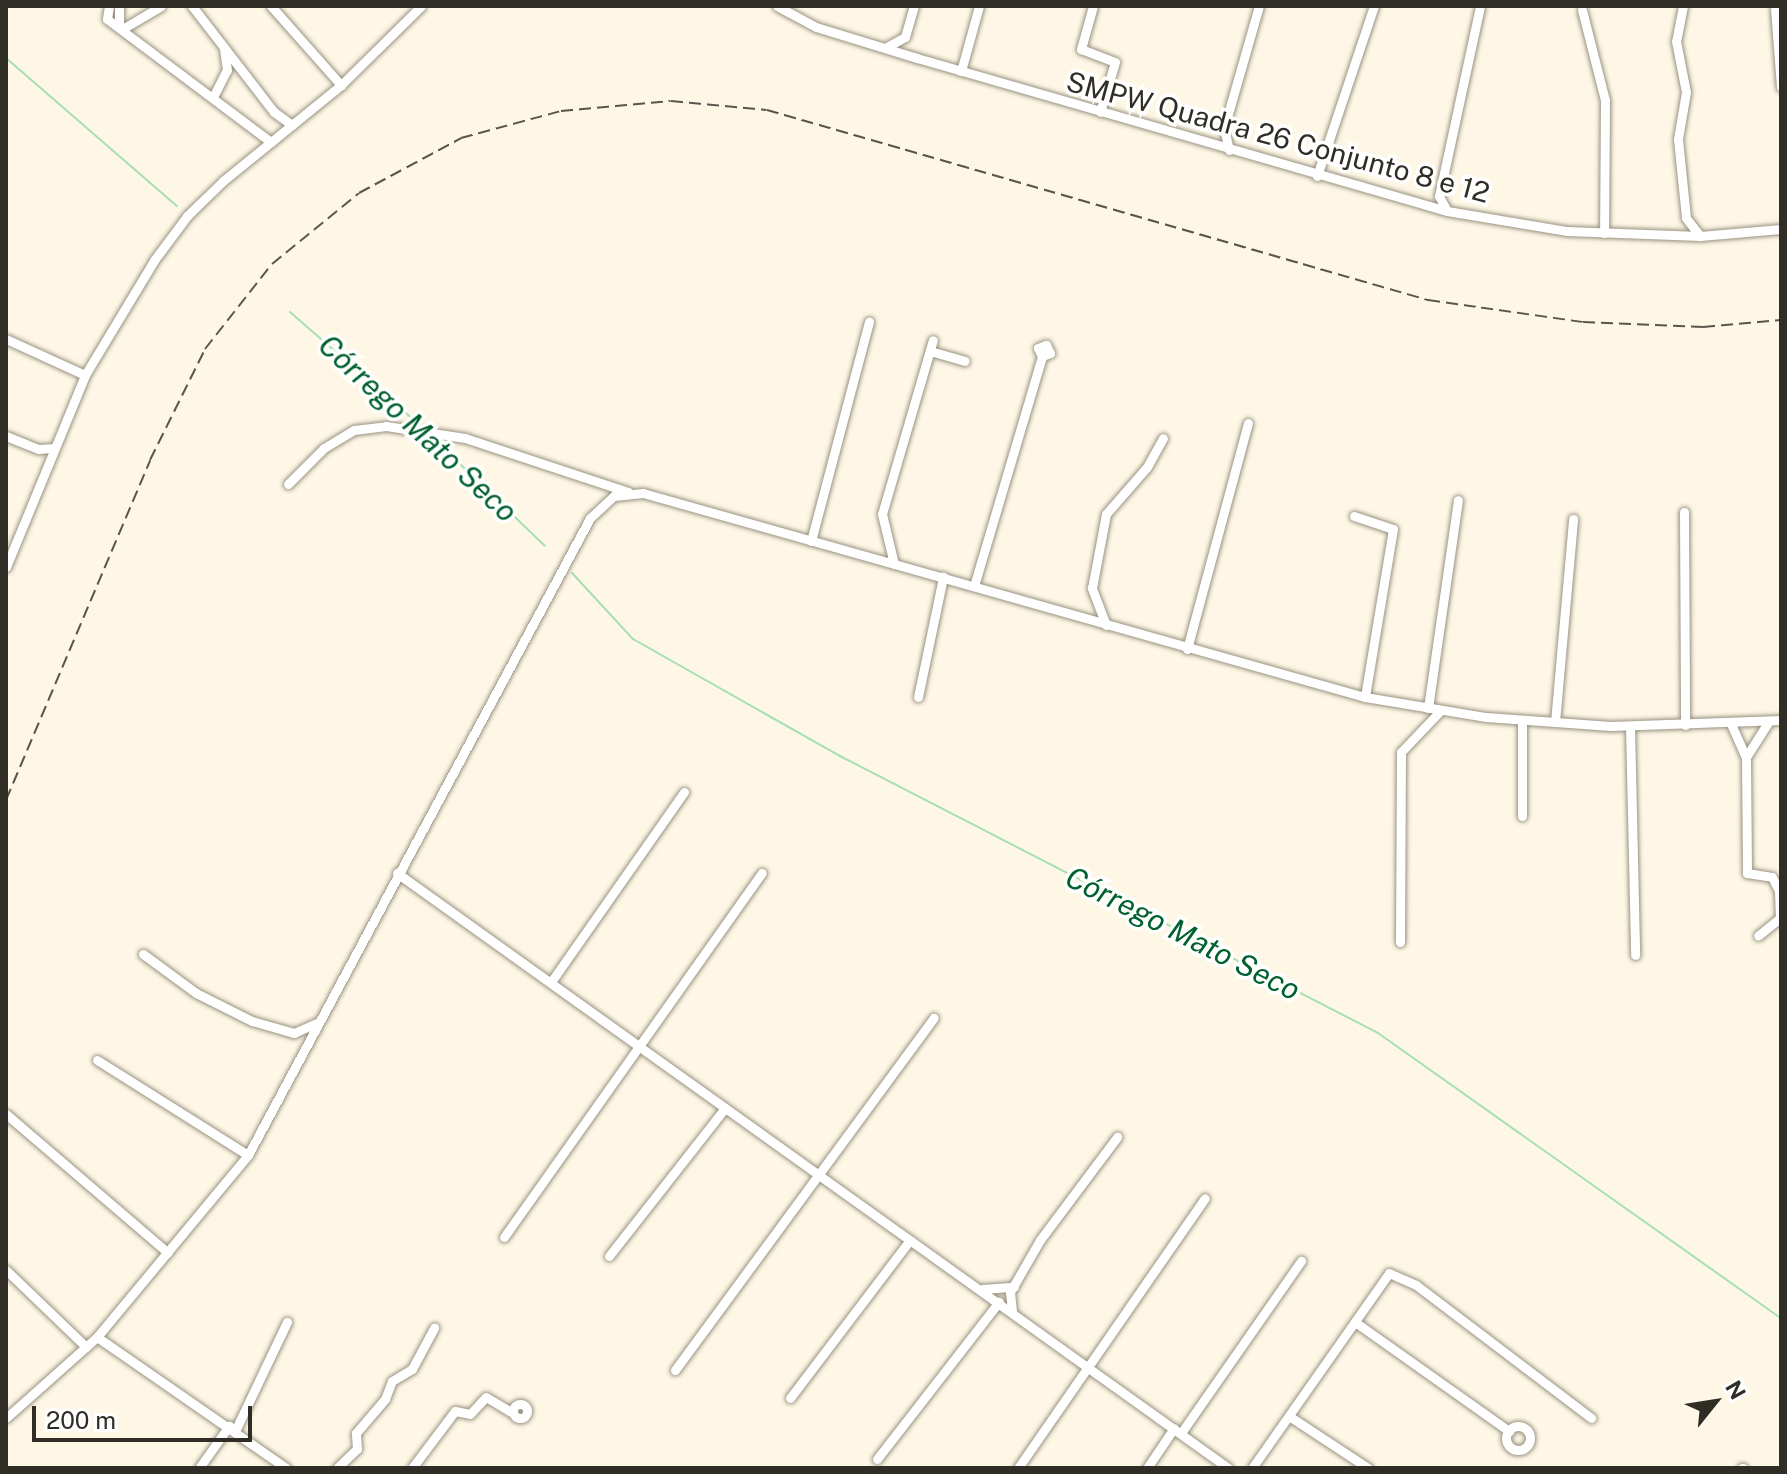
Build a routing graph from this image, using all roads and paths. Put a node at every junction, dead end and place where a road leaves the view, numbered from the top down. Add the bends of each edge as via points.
1 (109, 6) edge
2 (119, 6) edge
3 (161, 6) edge
4 (192, 6) edge
5 (271, 6) edge
6 (777, 6) edge
7 (914, 6) edge
8 (979, 6) edge
9 (1093, 6) edge
10 (1259, 6) edge
11 (1374, 6) edge
12 (1480, 6) edge
13 (1683, 6) edge
14 (419, 7) edge
15 (1775, 9) dead end
16 (1582, 10) dead end
17 (122, 26) junction
18 (905, 37) junction
19 (885, 48) junction
20 (224, 49) junction
21 (917, 58) junction
22 (961, 71) junction
23 (341, 85) junction
24 (1781, 87) edge
25 (213, 97) junction
26 (1100, 112) junction
27 (292, 125) junction
28 (1224, 128) junction
29 (271, 142) junction
30 (1202, 142) junction
31 (1229, 150) junction
32 (1317, 176) junction
33 (1439, 196) junction
34 (1424, 205) junction
35 (1447, 211) junction
36 (1686, 218) junction
37 (1781, 229) edge
38 (1604, 233) junction
39 (1669, 236) junction
40 (1700, 236) junction
41 (869, 322) dead end
42 (6, 339) edge
43 (1042, 356) dead end
44 (965, 361) dead end
45 (85, 375) junction
46 (1248, 423) dead end
47 (6, 436) edge
48 (1163, 438) dead end
49 (55, 448) junction
50 (39, 449) junction
51 (49, 464) junction
52 (288, 484) dead end
53 (628, 492) junction
54 (1458, 500) dead end
55 (1684, 512) dead end
56 (1354, 516) dead end
57 (1573, 519) dead end
58 (811, 541) junction
59 (894, 564) junction
60 (6, 567) edge
61 (943, 577) junction
62 (974, 586) junction
63 (1106, 625) junction
64 (1187, 649) junction
65 (918, 697) dead end
66 (1365, 697) junction
67 (1428, 708) junction
68 (1441, 710) junction
69 (1522, 720) junction
70 (1781, 720) edge
71 (1769, 721) junction
72 (1555, 722) junction
73 (1731, 724) junction
74 (1685, 725) junction
75 (1630, 726) junction
76 (1746, 757) junction
77 (684, 792) dead end
78 (1522, 816) dead end
79 (397, 873) junction
80 (762, 873) dead end
81 (1758, 936) dead end
82 (1400, 942) dead end
83 (143, 954) dead end
84 (1635, 955) dead end
85 (551, 982) junction
86 (934, 1018) dead end
87 (319, 1020) junction
88 (294, 1033) junction
89 (640, 1046) junction
90 (303, 1051) junction
91 (97, 1060) dead end
92 (725, 1108) junction
93 (6, 1114) edge
94 (1117, 1137) dead end
95 (248, 1155) junction
96 (834, 1157) junction
97 (805, 1166) junction
98 (819, 1177) junction
99 (1205, 1198) dead end
100 (504, 1237) dead end
101 (910, 1240) junction
102 (168, 1253) junction
103 (609, 1256) dead end
104 (1301, 1261) dead end
105 (6, 1270) edge
106 (1014, 1287) junction
107 (980, 1289) junction
108 (999, 1302) junction
109 (1012, 1311) junction
110 (287, 1322) dead end
111 (1355, 1322) junction
112 (434, 1328) dead end
113 (97, 1337) junction
114 (86, 1347) junction
115 (1088, 1366) junction
116 (675, 1370) dead end
117 (790, 1398) dead end
118 (511, 1412) dead end
119 (1289, 1416) junction
120 (239, 1417) junction
121 (6, 1418) edge
122 (1591, 1418) dead end
123 (229, 1426) junction
124 (1178, 1431) junction
125 (1509, 1431) dead end
126 (877, 1459) dead end
127 (199, 1468) edge
128 (286, 1468) edge
129 (337, 1468) edge
130 (412, 1468) edge
131 (1018, 1468) edge
132 (1147, 1468) edge
133 (1228, 1468) edge
134 (1252, 1468) edge
135 (1368, 1468) edge

1 - 17 street via 107,19
2 - 17 street
3 - 17 street
4 - 20 street
5 - 23 street
6 - 19 street, SMPW Quadra 26 Conjunto 8 e 12 via 816,27
7 - 18 street
8 - 22 street
9 - 26 street via 1081,49 1115,62
10 - 28 street
11 - 32 street
12 - 33 street
13 - 36 street via 1676,41 1686,92 1678,131
14 - 23 street
15 - 24 street
16 - 38 street via 1605,100
17 - 25 street
18 - 19 street
18 - 21 street
19 - 21 street, SMPW Quadra 26 Conjunto 8 e 12
20 - 25 street via 227,70
20 - 27 street via 274,112
21 - 22 street, SMPW Quadra 26 Conjunto 8 e 12
22 - 26 street, SMPW Quadra 26 Conjunto 8 e 12
23 - 27 street
25 - 29 street
26 - 30 street, SMPW Quadra 26 Conjunto 8 e 12
27 - 29 street
28 - 30 street
28 - 31 street
29 - 45 street via 187,216 118,314
30 - 31 street, SMPW Quadra 26 Conjunto 8 e 12
31 - 32 street, SMPW Quadra 26 Conjunto 8 e 12
32 - 34 street, SMPW Quadra 26 Conjunto 8 e 12
33 - 34 street
33 - 35 street
34 - 35 street, SMPW Quadra 26 Conjunto 8 e 12
35 - 38 street, SMPW Quadra 26 Conjunto 8 e 12
36 - 39 street
36 - 40 street
37 - 40 street, SMPW Quadra 26 Conjunto 8 e 12
38 - 39 street, SMPW Quadra 26 Conjunto 8 e 12
39 - 40 street, SMPW Quadra 26 Conjunto 8 e 12
41 - 58 street
42 - 45 street
43 - 62 street
44 - 59 street via 931,345 882,514
45 - 49 street
46 - 64 street
47 - 50 street
48 - 63 street via 1147,467 1106,514 1092,588
49 - 50 street
49 - 51 street
50 - 51 street
51 - 60 street
52 - 53 street via 324,448 354,430 386,426 465,438
53 - 58 street
53 - 79 street via 614,496 590,518
54 - 67 street
55 - 74 street
56 - 66 street via 1393,529
57 - 72 street
58 - 59 street
59 - 61 street
61 - 62 street
61 - 65 street
62 - 63 street
63 - 64 street
64 - 66 street
66 - 67 street
67 - 68 street
68 - 69 street
68 - 82 street via 1401,752
69 - 72 street
69 - 78 street
70 - 71 street
71 - 73 street
71 - 76 street
72 - 75 street
73 - 74 street
73 - 76 street
74 - 75 street
75 - 84 street
76 - 81 street via 1747,873 1772,877 1779,891 1780,918
77 - 85 street
79 - 85 street
79 - 87 street
80 - 89 street
83 - 88 street via 233,1013
85 - 89 street
86 - 96 street
87 - 88 street
87 - 90 street
88 - 90 street
89 - 92 street
89 - 100 street
90 - 95 street
91 - 95 street
92 - 97 street
92 - 103 street
93 - 102 street
94 - 106 street via 1046,1231
95 - 102 street
96 - 97 street via 817,1167
96 - 98 street
97 - 98 street
98 - 101 street
98 - 116 street
99 - 115 street
101 - 107 street
101 - 117 street
102 - 113 street
104 - 124 street
105 - 114 street
106 - 107 street
106 - 109 street
107 - 108 street
108 - 109 street
108 - 126 street
109 - 115 street
110 - 120 street
111 - 119 street
111 - 122 street via 1389,1273 1416,1285
111 - 125 street
112 - 129 street via 412,1369 392,1381 385,1399 356,1433 353,1455
113 - 114 street
113 - 123 street
114 - 121 street
115 - 124 street
115 - 131 street
118 - 130 street via 486,1397 470,1414 455,1411
119 - 134 street
119 - 135 street
120 - 123 street
120 - 123 street
123 - 127 street
123 - 128 street
124 - 132 street
124 - 133 street

